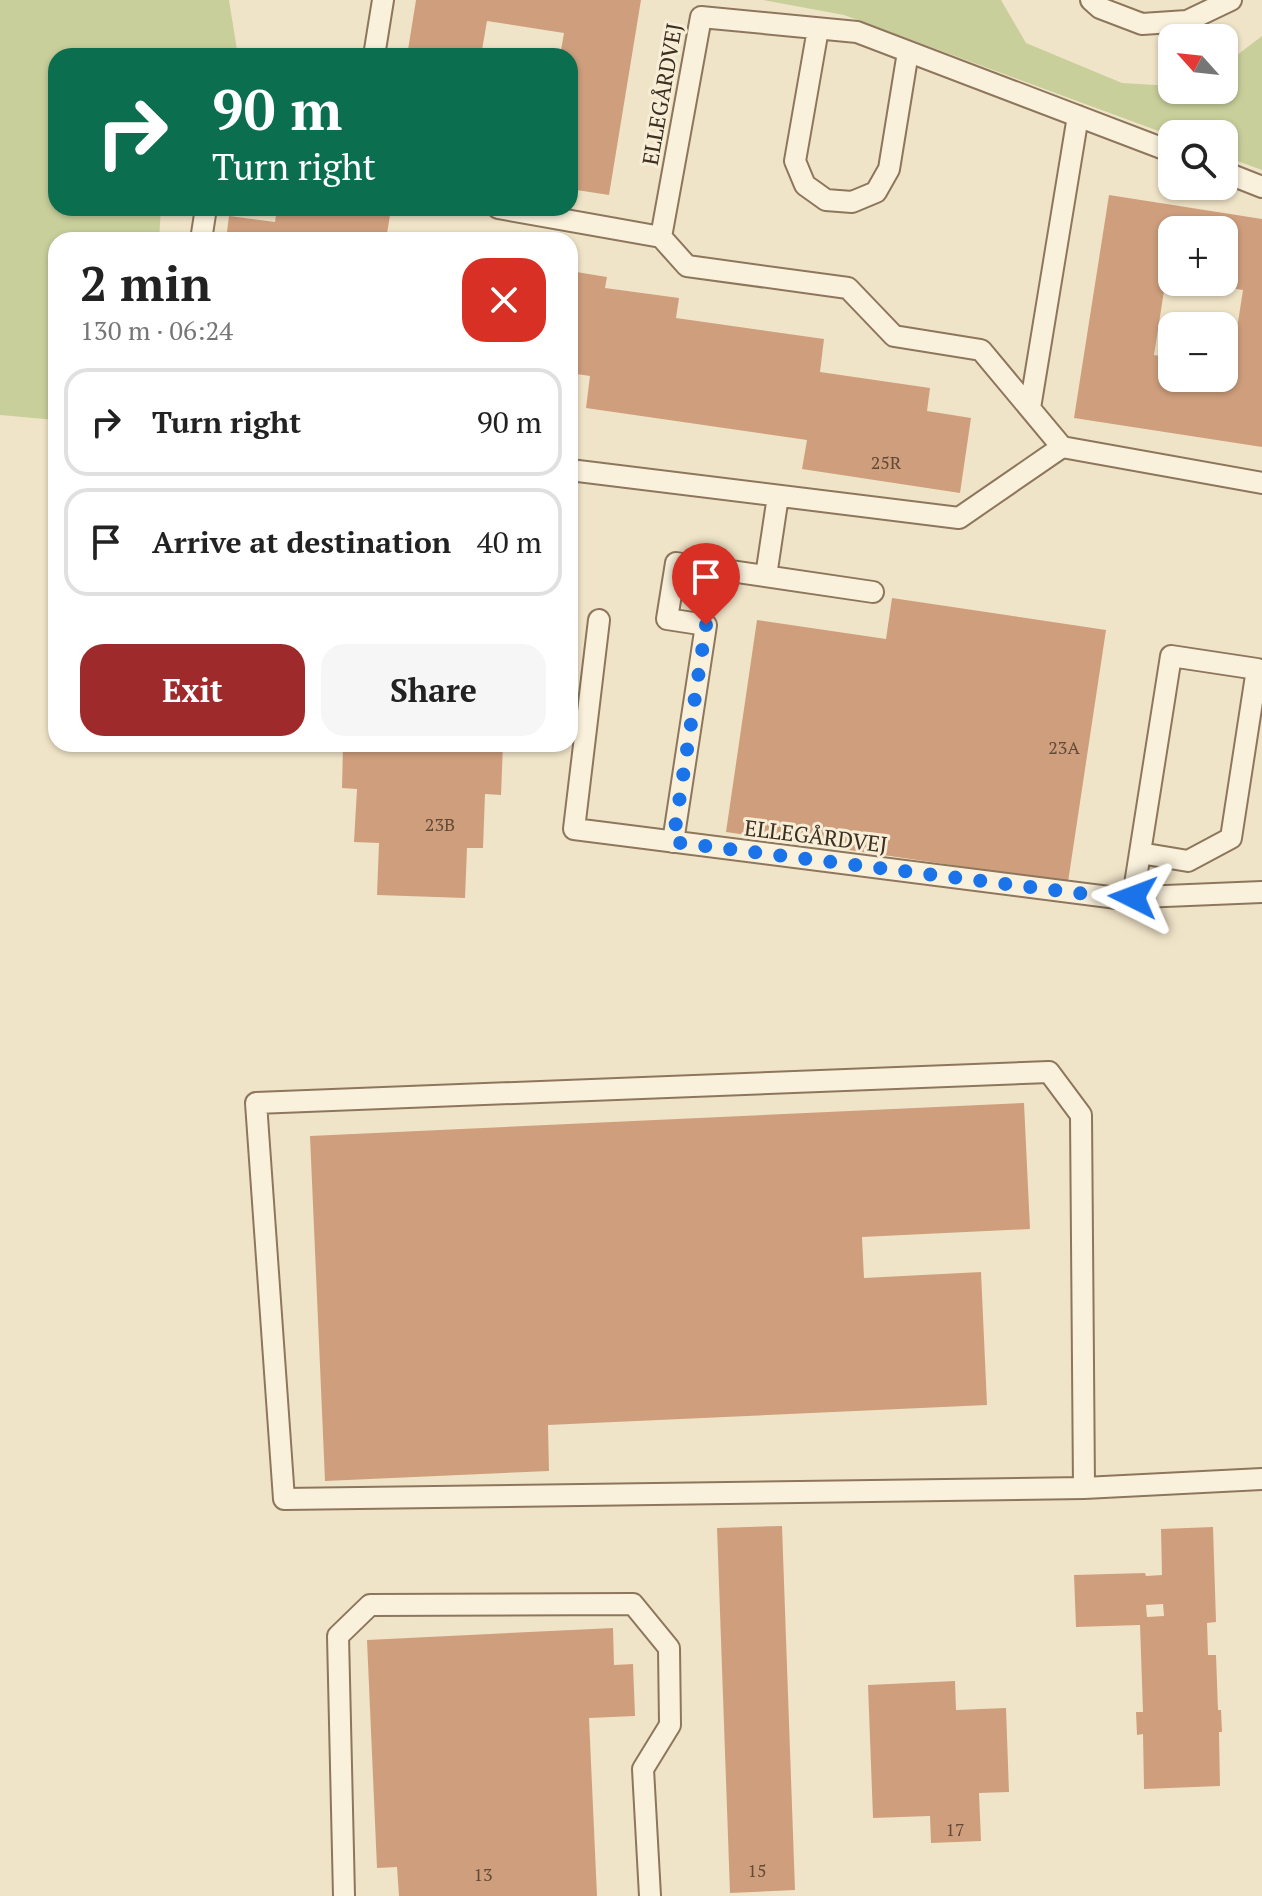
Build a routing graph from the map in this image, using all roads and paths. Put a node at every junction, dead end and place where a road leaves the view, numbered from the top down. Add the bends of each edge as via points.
1 (383, 0) edge
2 (1091, 0) edge
3 (1231, 0) edge
4 (818, 29) junction
5 (375, 48) edge
6 (908, 52) junction
7 (1078, 116) junction
8 (1158, 147) edge
9 (1238, 178) edge
10 (1262, 187) edge
11 (543, 216) edge
12 (661, 237) junction
13 (1030, 408) junction
14 (1062, 447) junction
15 (578, 471) edge
16 (1262, 483) edge
17 (778, 496) junction
18 (766, 576) junction
19 (873, 592) dead end
20 (599, 620) dead end
21 (673, 842) junction
22 (1140, 853) junction
23 (1262, 892) edge
24 (1133, 897) junction
25 (1262, 1479) edge
26 (1084, 1488) junction
27 (344, 1896) edge
28 (650, 1896) edge

1 - 5 lane
2 - 3 lane via 1142,24 1187,21
4 - 6 lane, ELLEGÅRDVEJ via 857,32
4 - 6 lane via 795,161 805,185 826,200 852,202 876,192 889,169
4 - 12 lane, ELLEGÅRDVEJ via 701,17
6 - 7 lane, ELLEGÅRDVEJ
7 - 8 lane, ELLEGÅRDVEJ
7 - 13 lane
9 - 10 lane
11 - 12 lane
12 - 13 lane via 687,266 848,288 894,336 981,350
13 - 14 lane
14 - 16 lane
14 - 17 lane via 959,518
15 - 17 lane
17 - 18 lane
18 - 19 lane
18 - 21 lane via 676,563 667,619 706,625
20 - 21 lane, ELLEGÅRDVEJ via 574,829
21 - 24 lane, ELLEGÅRDVEJ
22 - 22 lane via 1171,656 1257,669 1231,838 1188,861
22 - 24 lane
23 - 24 lane, ELLEGÅRDVEJ
25 - 26 lane
26 - 26 lane via 1081,1115 1049,1072 256,1103 284,1499
27 - 28 lane via 338,1636 370,1605 633,1604 669,1648 670,1725 643,1769

